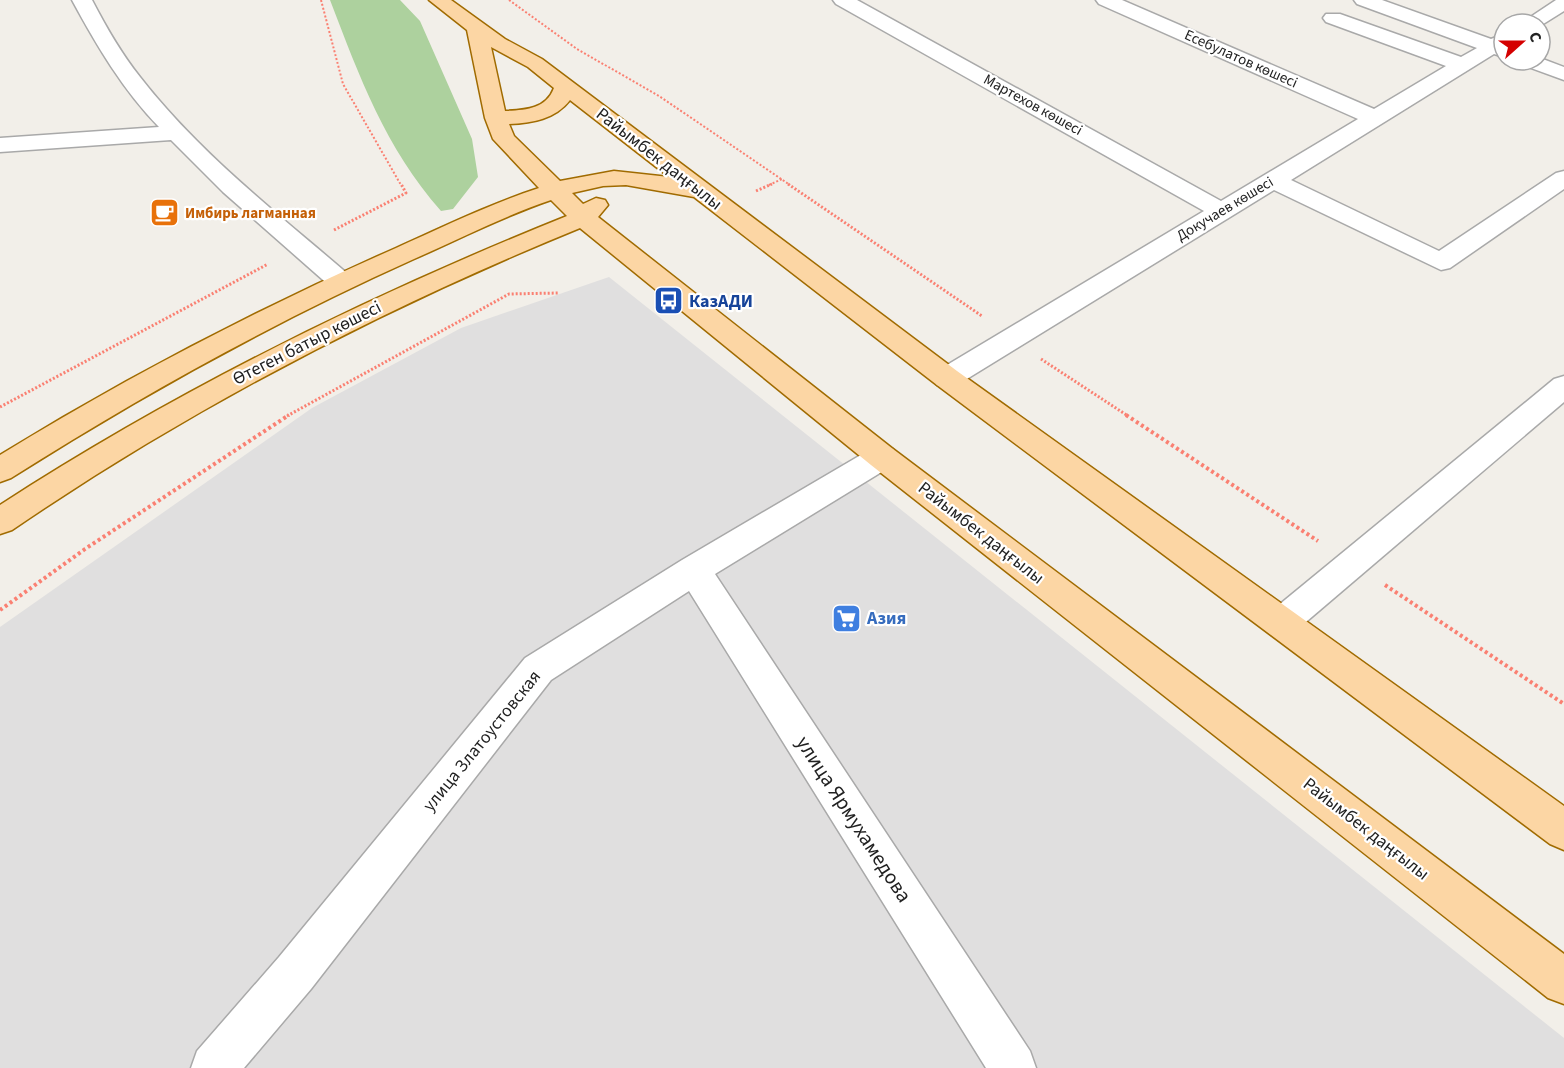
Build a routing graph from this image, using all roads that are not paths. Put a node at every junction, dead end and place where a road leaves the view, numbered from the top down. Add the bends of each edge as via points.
1 (82, 0) edge
2 (438, 0) edge
3 (843, 0) edge
4 (1106, 0) edge
5 (1364, 0) edge
6 (1564, 3) edge
7 (1549, 12) edge
8 (1333, 18) dead end
9 (476, 26) junction
10 (1492, 43) edge
11 (1492, 50) edge
12 (1463, 65) junction
13 (565, 86) junction
14 (496, 118) junction
15 (1375, 118) junction
16 (617, 128) junction
17 (174, 133) junction
18 (0, 145) edge
19 (1564, 178) edge
20 (615, 179) junction
21 (1273, 180) junction
22 (552, 189) junction
23 (702, 192) junction
24 (1222, 211) junction
25 (583, 218) junction
26 (340, 281) junction
27 (947, 378) junction
28 (1564, 386) edge
29 (882, 457) junction
30 (4, 463) edge
31 (0, 521) edge
32 (694, 570) junction
33 (1281, 623) junction
34 (1564, 830) edge
35 (1564, 982) edge
36 (214, 1068) edge
37 (1013, 1068) edge

1 - 17 street via 116,57
2 - 9 main road, Райымбек даңғылы
3 - 24 street, Мартехов көшесі
4 - 15 street, Есебулатов көшесі
5 - 10 street
6 - 7 street
8 - 12 street
9 - 13 main road, Райымбек даңғылы
9 - 14 main road, Райымбек даңғылы
11 - 12 street, Докучаев көшесі
12 - 15 street, Докучаев көшесі
13 - 14 main road via 562,100 553,108 537,114
13 - 16 main road, Райымбек даңғылы
14 - 22 main road, Райымбек даңғылы via 504,139
15 - 21 street, Докучаев көшесі
16 - 20 main road, Өтеген батыр көшесі via 624,159
16 - 23 main road, Райымбек даңғылы
17 - 18 street
17 - 26 street
19 - 21 street via 1441,262
20 - 22 main road
20 - 23 main road via 659,181
20 - 25 main road, Өтеген батыр көшесі
21 - 24 street, Докучаев көшесі
22 - 25 main road, Райымбек даңғылы
22 - 26 main road
23 - 27 main road, Райымбек даңғылы
24 - 27 street, Докучаев көшесі
25 - 29 main road, Райымбек даңғылы
25 - 31 main road, Өтеген батыр көшесі via 484,257 292,348 181,409
26 - 30 main road
27 - 33 main road, Райымбек даңғылы
28 - 33 street
29 - 32 street, улица Златоустовская
29 - 35 main road, Райымбек даңғылы
32 - 36 street, улица Златоустовская via 538,669
32 - 37 street, улица Ярмухамедова
33 - 34 main road, Райымбек даңғылы

